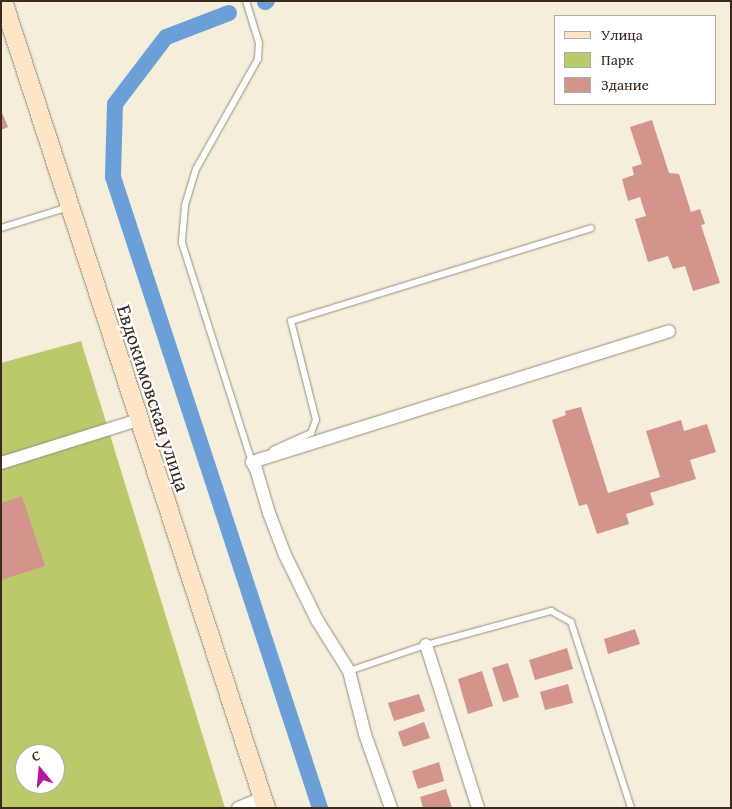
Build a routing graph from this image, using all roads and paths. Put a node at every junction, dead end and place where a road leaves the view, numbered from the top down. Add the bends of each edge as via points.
1 (3, 1) edge
2 (246, 1) edge
3 (70, 206) junction
4 (1, 228) edge
5 (591, 228) dead end
6 (669, 331) dead end
7 (138, 420) junction
8 (1, 462) edge
9 (252, 462) junction
10 (426, 645) junction
11 (349, 671) junction
12 (265, 803) edge
13 (238, 808) edge
14 (391, 808) edge
15 (478, 808) edge
16 (631, 808) edge

1 - 3 main road, Евдокимовская улица
2 - 9 lane via 259,43 258,59 196,169 185,206 182,243
3 - 4 lane
3 - 7 main road, Евдокимовская улица
5 - 9 lane via 291,321 316,420 311,433
6 - 9 street
7 - 8 street
7 - 12 main road, Евдокимовская улица
9 - 11 street via 285,555 317,620
10 - 11 lane
10 - 15 street
10 - 16 lane via 551,611 571,622
11 - 14 street via 365,734
12 - 13 street

